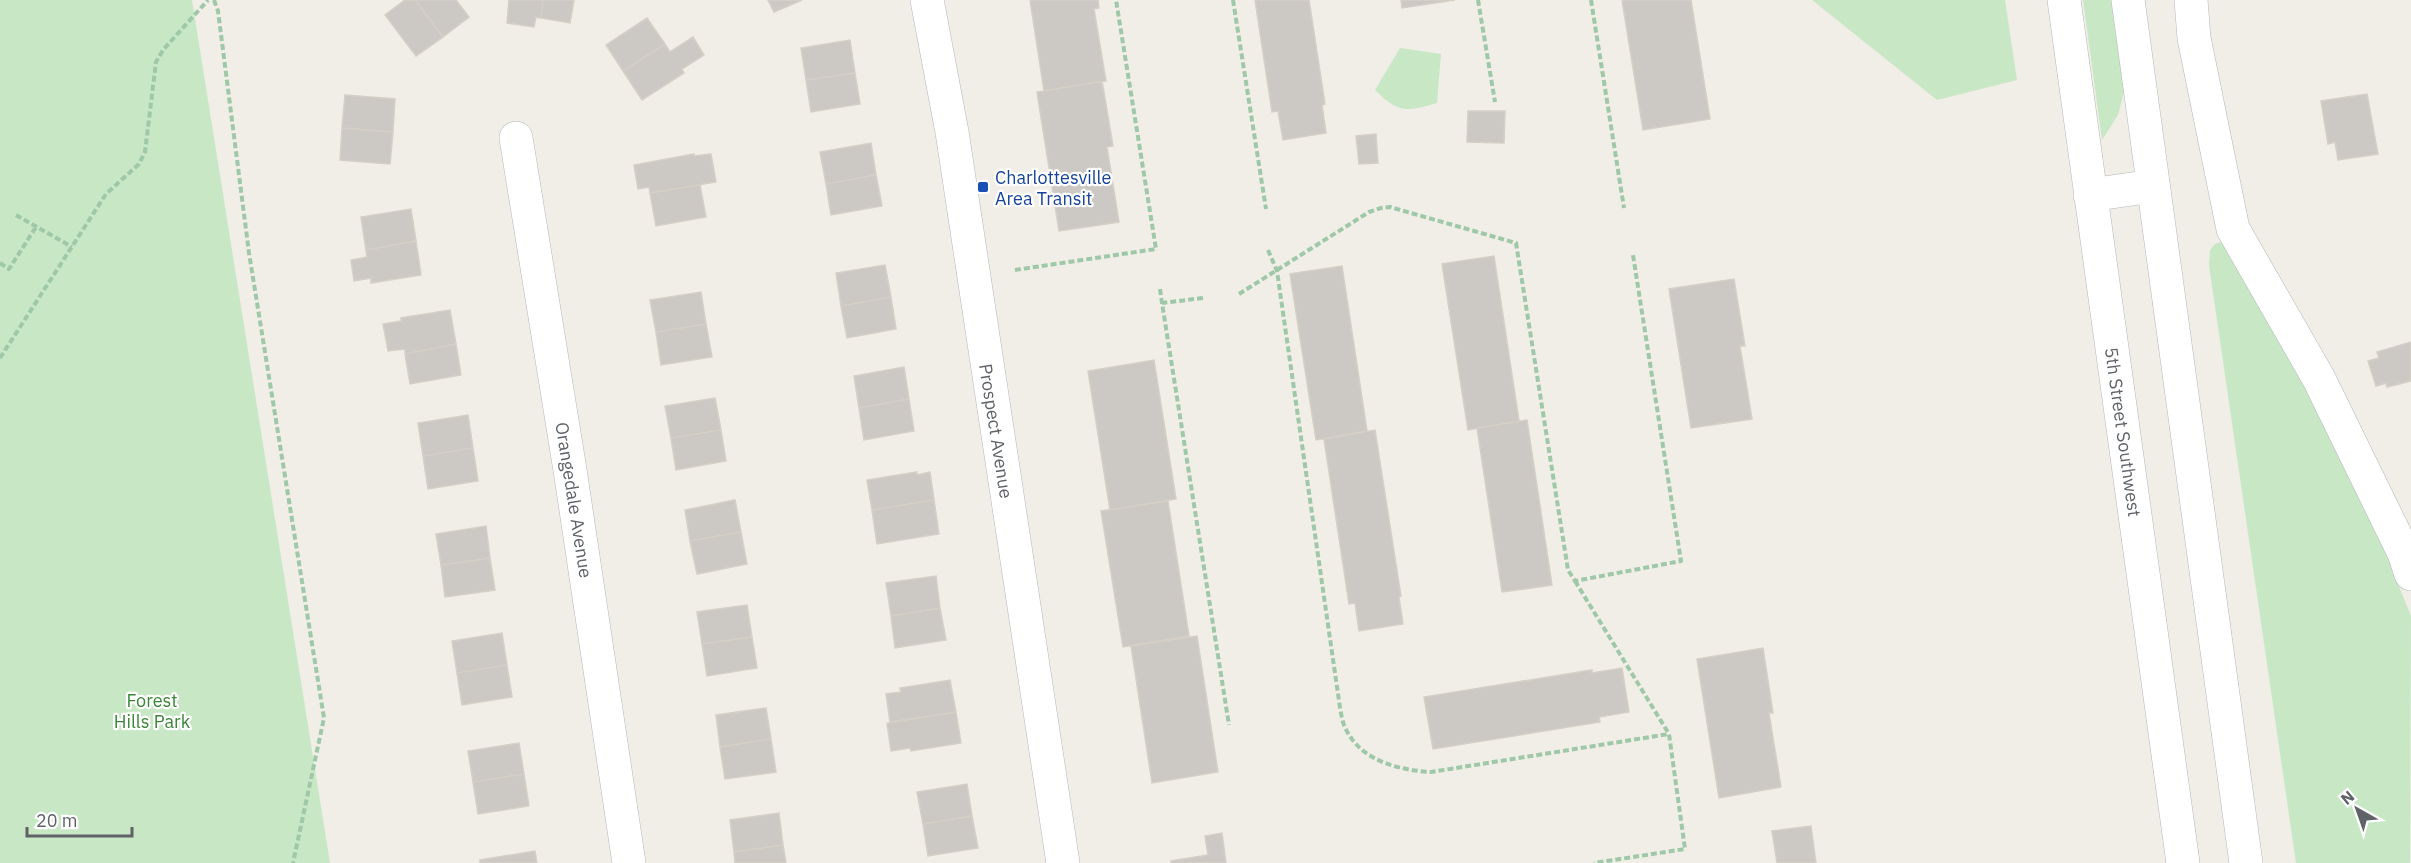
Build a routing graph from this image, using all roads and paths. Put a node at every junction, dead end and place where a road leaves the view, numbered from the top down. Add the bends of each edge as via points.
1 (208, 0) edge
2 (214, 0) edge
3 (927, 0) edge
4 (1116, 0) edge
5 (1233, 0) edge
6 (1478, 0) edge
7 (1591, 0) edge
8 (2064, 0) edge
9 (2128, 0) edge
10 (2191, 0) edge
11 (1495, 102) dead end
12 (516, 138) dead end
13 (2153, 186) junction
14 (2090, 195) junction
15 (1624, 208) dead end
16 (1266, 209) dead end
17 (16, 215) dead end
18 (36, 227) junction
19 (72, 247) junction
20 (1269, 250) dead end
21 (1633, 255) dead end
22 (0, 263) edge
23 (1015, 270) dead end
24 (1277, 271) junction
25 (1160, 289) dead end
26 (1239, 294) dead end
27 (1203, 298) dead end
28 (1162, 303) junction
29 (0, 357) edge
30 (2411, 574) edge
31 (1575, 581) junction
32 (1228, 725) dead end
33 (1669, 734) junction
34 (292, 863) edge
35 (629, 863) edge
36 (1063, 863) edge
37 (1594, 863) edge
38 (2183, 863) edge
39 (2246, 863) edge

1 - 19 path via 156,62 139,164 106,194
2 - 34 path via 249,252 324,718
3 - 36 street, Prospect Avenue via 952,132
4 - 23 path via 1156,249
5 - 16 path
6 - 11 path
7 - 15 path
8 - 14 street, 5th Street Southwest
9 - 13 street
10 - 30 street via 2194,38 2233,228 2319,379
12 - 35 street, Orangedale Avenue
13 - 14 street
13 - 39 street
14 - 38 street, 5th Street Southwest
17 - 18 path
18 - 19 path
18 - 22 path via 9,269
19 - 29 path
20 - 24 path
21 - 31 path via 1681,561
24 - 26 path
24 - 31 path via 1381,208 1390,207 1516,243 1568,570
24 - 33 path via 1344,726 1364,753 1404,770 1431,772
25 - 28 path
27 - 28 path
28 - 32 path
31 - 33 path
33 - 37 path via 1685,849

